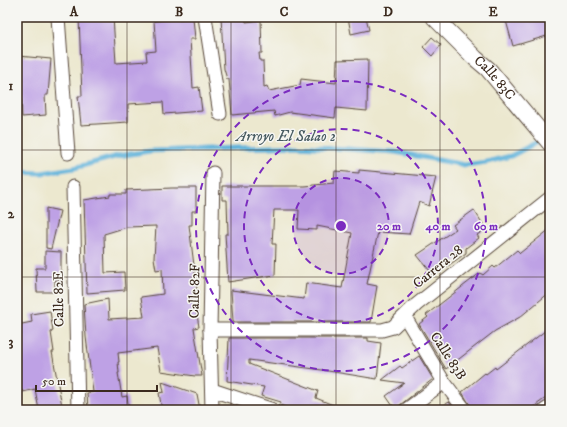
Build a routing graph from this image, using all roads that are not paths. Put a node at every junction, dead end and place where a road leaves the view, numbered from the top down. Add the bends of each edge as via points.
1 (58, 17) edge
2 (205, 17) edge
3 (434, 17) edge
4 (220, 114) dead end
5 (550, 143) edge
6 (68, 153) dead end
7 (214, 173) dead end
8 (73, 187) dead end
9 (550, 198) edge
10 (404, 318) junction
11 (210, 330) junction
12 (444, 382) junction
13 (212, 390) junction
14 (550, 406) edge
15 (78, 410) edge
16 (212, 410) edge
17 (274, 410) edge
18 (406, 410) edge
19 (465, 410) edge
20 (545, 410) edge

1 - 6 street
2 - 4 street
3 - 5 street, Calle 83C via 488,69
7 - 11 street, Calle 82F
8 - 15 street, Calle 82E
9 - 10 street, Carrera 28 via 416,305
10 - 11 street, Carrera 28 via 393,327 382,330
10 - 12 street, Calle 83B
11 - 13 street, Calle 82F
12 - 18 street
12 - 19 street, Calle 83B
13 - 16 street, Calle 82F
13 - 17 street
14 - 20 street

